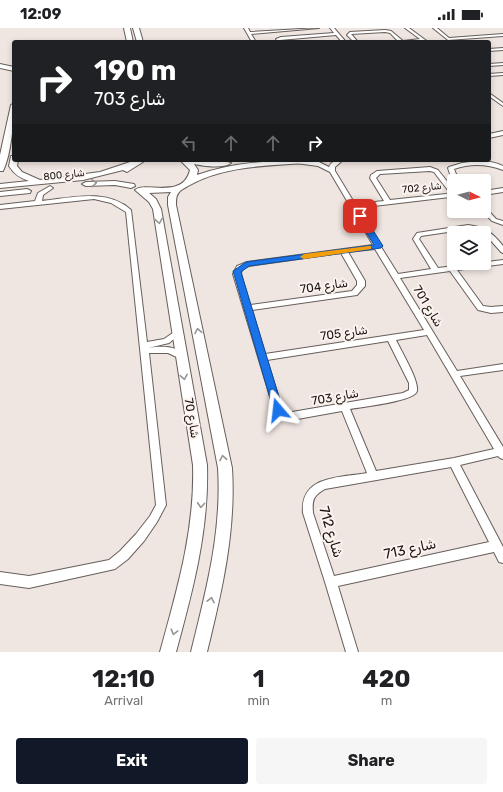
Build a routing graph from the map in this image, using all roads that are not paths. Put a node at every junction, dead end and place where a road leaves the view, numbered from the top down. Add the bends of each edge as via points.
1 (128, 28) edge
2 (136, 28) edge
3 (246, 28) edge
4 (317, 28) edge
5 (332, 28) edge
6 (435, 28) edge
7 (409, 29) edge
8 (499, 31) dead end
9 (249, 33) junction
10 (337, 34) junction
11 (503, 34) edge
12 (130, 40) edge
13 (139, 40) edge
14 (253, 40) edge
15 (279, 40) edge
16 (342, 40) edge
17 (354, 40) edge
18 (399, 40) edge
19 (424, 40) edge
20 (503, 49) edge
21 (491, 50) edge
22 (12, 63) edge
23 (503, 64) edge
24 (0, 65) edge
25 (491, 65) edge
26 (12, 68) edge
27 (503, 74) edge
28 (491, 75) edge
29 (492, 99) edge
30 (503, 105) edge
31 (12, 115) edge
32 (503, 133) edge
33 (491, 136) edge
34 (503, 142) edge
35 (491, 143) edge
36 (13, 162) edge
37 (138, 162) edge
38 (186, 162) edge
39 (193, 162) edge
40 (235, 162) edge
41 (297, 162) joint
42 (337, 162) edge
43 (132, 165) junction
44 (503, 168) edge
45 (0, 169) edge
46 (332, 171) junction
47 (16, 172) junction
48 (454, 174) edge
49 (0, 178) edge
50 (190, 181) junction
51 (47, 185) junction
52 (0, 186) edge
53 (135, 188) junction
54 (178, 188) junction
55 (503, 190) edge
56 (26, 191) junction
57 (491, 192) edge
58 (0, 194) edge
59 (388, 202) junction
60 (34, 203) junction
61 (354, 206) junction
62 (0, 207) edge
63 (491, 217) edge
64 (503, 223) edge
65 (379, 246) junction
66 (503, 251) edge
67 (344, 252) junction
68 (503, 262) edge
69 (491, 264) edge
70 (447, 270) edge
71 (453, 270) edge
72 (436, 271) junction
73 (397, 276) junction
74 (248, 308) junction
75 (503, 309) edge
76 (430, 332) junction
77 (177, 333) junction
78 (390, 339) junction
79 (144, 348) junction
80 (181, 356) junction
81 (262, 358) junction
82 (503, 367) edge
83 (455, 374) junction
84 (345, 407) junction
85 (502, 453) edge
86 (454, 462) junction
87 (373, 476) junction
88 (496, 546) junction
89 (503, 558) edge
90 (0, 578) edge
91 (331, 582) junction
92 (168, 652) edge
93 (199, 652) edge
94 (352, 652) edge

1 - 12 main road
2 - 13 main road
3 - 9 street
4 - 9 street
5 - 10 street
6 - 11 street via 448,39
7 - 19 street
8 - 11 street
9 - 14 street
10 - 15 street
10 - 16 street
17 - 18 street via 350,33 383,31 391,32
20 - 21 street
22 - 24 main road
23 - 25 street
24 - 26 main road
27 - 28 street
29 - 30 street
31 - 45 main road
32 - 33 main road
34 - 35 main road
36 - 47 main road via 12,166
37 - 43 main road, شارع 800
38 - 50 main road via 194,170
39 - 40 main road
41 - 46 street via 319,164
41 - 50 main road via 222,170
42 - 46 street via 332,166
43 - 51 main road, شارع 800 via 114,172
43 - 53 main road via 125,176 127,183
44 - 48 street via 492,163 453,167 451,170
46 - 61 street, شارع 701
47 - 49 main road via 11,178
47 - 51 main road
50 - 54 main road, شارع 800
51 - 52 main road, شارع 800
51 -> 53 main road, شارع 800 via 106,182
51 - 56 main road, شارع 800
51 - 60 street
53 - 54 main road, شارع 800 via 161,192
53 -> 77 main road, شارع 70 via 153,201 157,209
93 -> 54 main road, شارع 70 via 224,540 227,488 224,461 172,205 172,196
55 - 57 street
56 - 58 main road, شارع 800
56 - 60 street
59 - 59 street, شارع 702 via 448,196 453,193 436,171 430,168 379,172 373,178
59 - 61 street, شارع 702
60 - 62 street
60 - 79 street via 97,197 129,210
61 - 65 street, شارع 701
63 - 64 street
65 - 67 street, شارع 703
65 - 73 street, شارع 701
66 - 72 street via 487,231 475,227 419,234 416,238 418,243
67 - 74 street, شارع 703 via 243,266 237,274
67 - 74 street, شارع 704 via 361,281 361,286 354,293
68 - 69 street
70 - 72 street
71 - 75 street via 482,308
72 - 73 street
73 - 76 street, شارع 701
74 - 81 street, شارع 703
76 - 78 street, شارع 705
76 - 83 street, شارع 701
77 - 79 street via 166,341
77 - 80 main road, شارع 70
78 - 81 street, شارع 705
78 - 84 street, شارع 703 via 413,383 413,392
79 - 80 street via 173,351
79 - 90 street via 161,505 158,514 120,560 112,565 29,582
80 -> 92 main road, شارع 70 via 200,465 201,502 195,544
81 - 84 street, شارع 703 via 278,410 283,416
82 - 83 street
83 - 85 street, شارع 701
84 - 87 street
85 - 86 street, شارع 712
86 - 87 street, شارع 712
86 - 88 street
87 - 91 street, شارع 712 via 323,485 309,496 308,513
88 - 89 street
88 - 91 street, شارع 713
91 - 94 street, شارع 712

